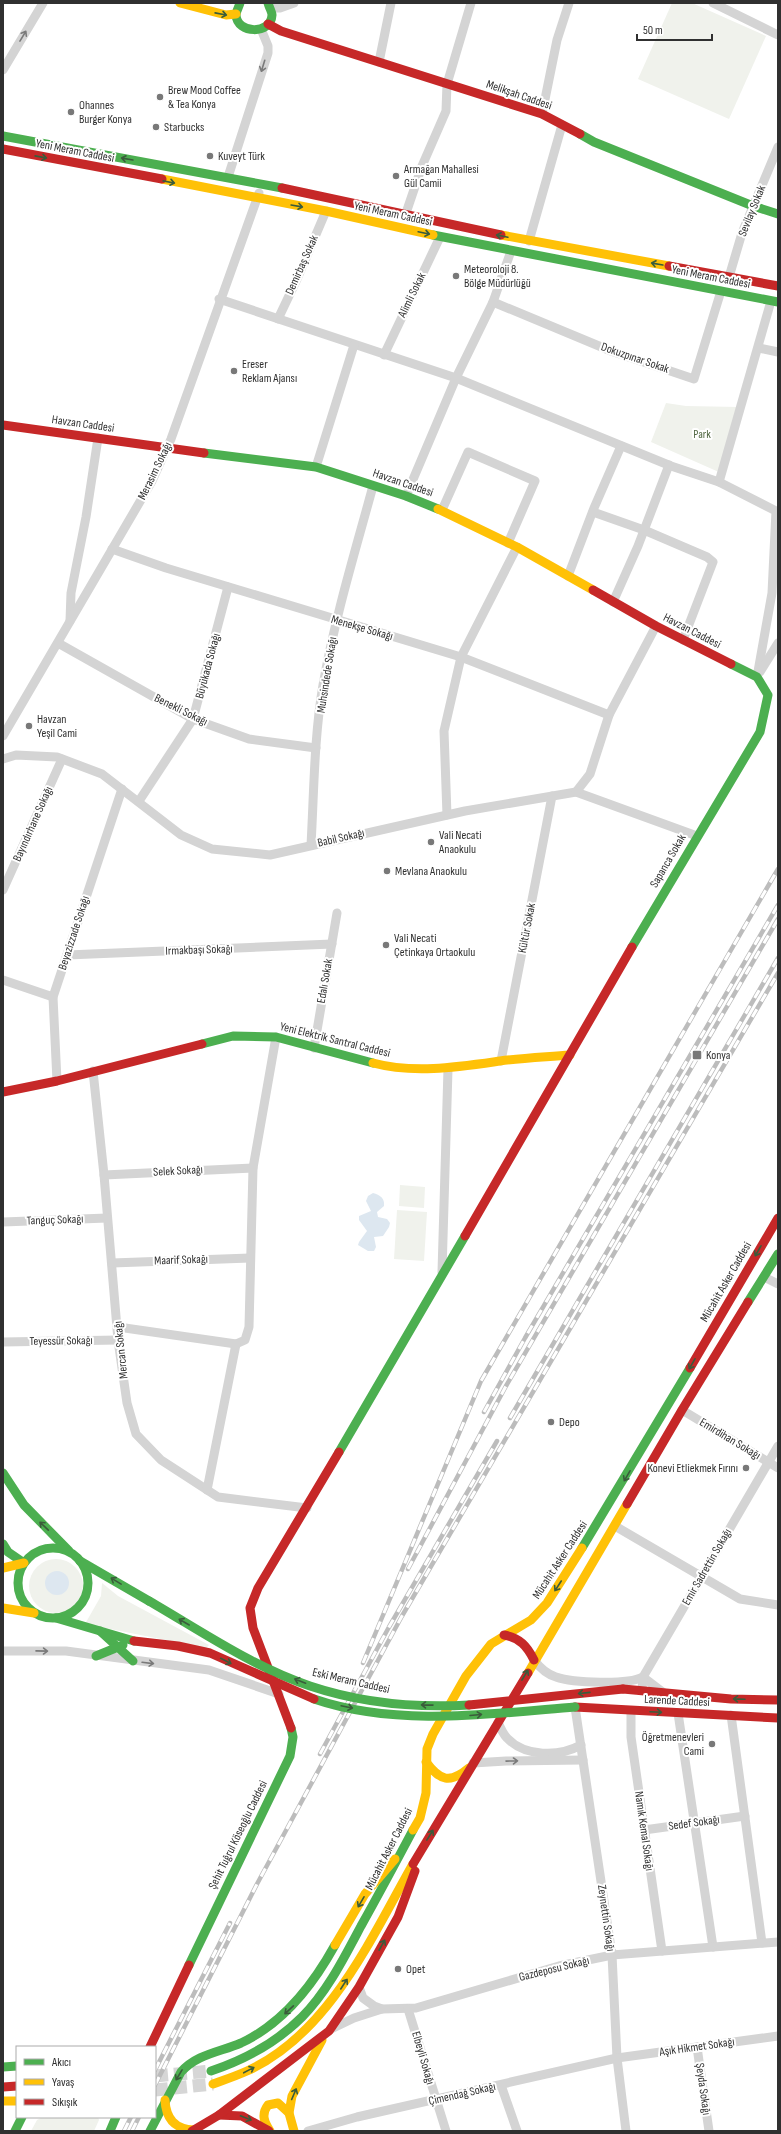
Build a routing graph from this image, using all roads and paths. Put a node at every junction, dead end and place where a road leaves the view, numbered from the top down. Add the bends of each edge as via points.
1 (43, 3) edge
2 (180, 3) edge
3 (240, 3) edge
4 (294, 3) edge
5 (390, 3) edge
6 (471, 3) edge
7 (569, 3) edge
8 (713, 3) edge
9 (269, 6) edge
10 (236, 14) junction
11 (264, 27) junction
12 (778, 35) edge
13 (379, 62) junction
14 (3, 70) edge
15 (447, 84) junction
16 (542, 114) junction
17 (562, 125) junction
18 (3, 136) edge
19 (778, 147) edge
20 (3, 149) edge
21 (228, 177) junction
22 (262, 184) junction
23 (257, 199) junction
24 (753, 206) junction
25 (326, 211) junction
26 (778, 214) edge
27 (405, 216) junction
28 (440, 236) junction
29 (529, 241) junction
30 (512, 251) junction
31 (730, 277) junction
32 (778, 286) edge
33 (720, 291) junction
34 (219, 299) junction
35 (493, 302) junction
36 (775, 302) edge
37 (278, 319) junction
38 (354, 344) junction
39 (759, 348) junction
40 (778, 352) edge
41 (384, 355) junction
42 (456, 378) junction
43 (3, 425) edge
44 (98, 438) junction
45 (622, 446) junction
46 (167, 448) junction
47 (669, 465) junction
48 (316, 467) junction
49 (719, 482) junction
50 (373, 486) junction
51 (406, 496) junction
52 (442, 510) junction
53 (777, 511) edge
54 (593, 512) junction
55 (644, 530) junction
56 (508, 543) junction
57 (517, 547) junction
58 (112, 549) junction
59 (568, 576) junction
60 (228, 588) junction
61 (613, 602) junction
62 (336, 620) junction
63 (70, 622) junction
64 (656, 626) junction
65 (683, 640) junction
66 (58, 642) junction
67 (778, 643) edge
68 (461, 657) junction
69 (758, 677) junction
70 (608, 715) junction
71 (194, 719) junction
72 (3, 736) edge
73 (316, 748) junction
74 (62, 758) junction
75 (3, 759) edge
76 (122, 789) junction
77 (576, 792) junction
78 (552, 796) junction
79 (139, 801) junction
80 (447, 815) junction
81 (697, 836) junction
82 (311, 845) junction
83 (3, 890) edge
84 (337, 913) dead end
85 (332, 944) junction
86 (67, 955) junction
87 (3, 980) edge
88 (53, 997) junction
89 (276, 1037) junction
90 (314, 1048) junction
91 (570, 1055) junction
92 (501, 1061) junction
93 (448, 1069) junction
94 (92, 1071) junction
95 (57, 1081) junction
96 (3, 1092) edge
97 (253, 1168) junction
98 (104, 1175) junction
99 (107, 1218) junction
100 (778, 1218) edge
101 (3, 1222) edge
102 (778, 1254) edge
103 (250, 1258) junction
104 (112, 1263) junction
105 (442, 1277) junction
106 (764, 1277) junction
107 (778, 1284) edge
108 (118, 1327) junction
109 (118, 1340) junction
110 (3, 1342) edge
111 (236, 1344) junction
112 (682, 1410) junction
113 (778, 1446) edge
114 (768, 1462) junction
115 (778, 1468) edge
116 (3, 1473) edge
117 (207, 1490) junction
118 (307, 1508) junction
119 (615, 1526) junction
120 (3, 1544) edge
121 (72, 1554) junction
122 (80, 1561) junction
123 (24, 1563) junction
124 (3, 1568) edge
125 (702, 1577) junction
126 (778, 1605) edge
127 (3, 1608) edge
128 (34, 1613) junction
129 (56, 1618) junction
130 (99, 1630) junction
131 (504, 1635) junction
132 (134, 1641) junction
133 (116, 1647) junction
134 (3, 1651) edge
135 (96, 1656) junction
136 (534, 1660) junction
137 (133, 1661) junction
138 (643, 1677) junction
139 (623, 1689) joint
140 (642, 1690) junction
141 (279, 1694) junction
142 (665, 1694) junction
143 (778, 1700) edge
144 (575, 1707) junction
145 (631, 1711) junction
146 (678, 1713) junction
147 (731, 1715) junction
148 (778, 1718) edge
149 (498, 1722) junction
150 (581, 1745) junction
151 (583, 1760) junction
152 (426, 1762) junction
153 (473, 1763) junction
154 (745, 1816) junction
155 (694, 1822) junction
156 (644, 1830) junction
157 (421, 1850) junction
158 (403, 1851) junction
159 (778, 1942) edge
160 (762, 1943) junction
161 (713, 1947) junction
162 (662, 1951) junction
163 (612, 1955) junction
164 (359, 1987) junction
165 (408, 2008) junction
166 (382, 2009) junction
167 (326, 2034) junction
168 (778, 2036) edge
169 (150, 2046) edge
170 (697, 2047) junction
171 (617, 2058) junction
172 (16, 2066) edge
173 (3, 2067) edge
174 (211, 2071) tunnel mouth
175 (213, 2084) tunnel mouth
176 (501, 2085) junction
177 (16, 2086) edge
178 (3, 2087) edge
179 (165, 2100) junction
180 (435, 2100) junction
181 (3, 2101) edge
182 (16, 2101) edge
183 (289, 2113) junction
184 (219, 2115) junction
185 (22, 2118) edge
186 (116, 2118) edge
187 (193, 2130) edge
188 (15, 2131) edge
189 (110, 2131) edge
190 (150, 2131) edge
191 (270, 2131) edge
192 (294, 2131) edge
193 (308, 2131) edge
194 (446, 2131) edge
195 (517, 2131) edge
196 (626, 2131) edge
197 (709, 2131) edge

14 -> 1 street
2 -> 10 main road via 226,15
3 - 10 main road
4 - 9 street via 280,8
5 - 13 street
6 - 15 street
7 - 16 street via 557,40
8 - 12 street
9 - 11 main road via 270,20
10 - 11 main road, Melikşah Caddesi via 244,28 256,31
11 - 13 main road, Melikşah Caddesi
11 -> 21 street via 268,53
13 - 15 main road, Melikşah Caddesi
15 - 16 main road, Melikşah Caddesi
15 - 27 street via 446,111 422,166
16 - 17 main road, Melikşah Caddesi
17 - 24 main road, Melikşah Caddesi via 594,142
17 - 29 street
21 -> 18 main road, Yeni Meram Caddesi
19 - 24 street, Sevilay Sokak
20 -> 23 main road, Yeni Meram Caddesi
21 - 22 main road, Yeni Meram Caddesi
22 - 23 street, Merasim Sokağı
22 - 27 main road, Yeni Meram Caddesi
23 -> 25 main road, Yeni Meram Caddesi
23 - 34 street, Merasim Sokağı
24 - 26 main road, Melikşah Caddesi
24 - 31 street, Sevilay Sokak via 742,233
25 -> 28 main road, Yeni Meram Caddesi
25 - 37 street, Demirbaş Sokak
29 -> 27 main road, Yeni Meram Caddesi
28 - 30 main road, Yeni Meram Caddesi
28 - 41 street, Alimli Sokak
31 -> 29 main road, Yeni Meram Caddesi
30 - 33 main road, Yeni Meram Caddesi
30 - 35 street
31 - 32 main road, Yeni Meram Caddesi
33 - 35 street, Dokuzpınar Sokak via 694,378 611,351
33 - 36 main road, Yeni Meram Caddesi
34 - 37 street
34 - 46 street, Merasim Sokağı
35 - 42 street
36 - 39 street
37 - 38 street
38 - 41 street
38 - 48 street
39 - 40 street
39 - 49 street
41 - 42 street
42 - 45 street
42 - 51 street
43 - 44 main road, Havzan Caddesi
44 - 46 main road, Havzan Caddesi
44 - 63 street via 86,517 70,593
45 - 47 street
45 - 54 street
46 - 48 main road, Havzan Caddesi
46 - 58 street, Merasim Sokağı via 152,481
47 - 49 street
47 - 55 street
48 - 50 main road, Havzan Caddesi
49 - 53 street
50 - 51 main road, Havzan Caddesi
50 - 62 street, Muhsindede Sokağı
51 - 52 main road, Havzan Caddesi
52 - 56 main road, Havzan Caddesi
52 - 56 street via 468,452 535,480
53 - 69 street via 772,593
54 - 55 street
54 - 59 street
55 - 61 street
55 - 65 street via 707,557 713,562
56 - 57 main road, Havzan Caddesi
57 - 59 main road, Havzan Caddesi
57 - 68 street
58 - 60 street, Menekşe Sokağı
58 - 63 street, Merasim Sokağı
59 - 61 main road, Havzan Caddesi
60 - 62 street, Menekşe Sokağı
60 - 71 street, Büyükada Sokağı
61 - 64 main road, Havzan Caddesi
62 - 68 street, Menekşe Sokağı
62 - 73 street, Muhsindede Sokağı via 323,687
63 - 66 street, Merasim Sokağı
64 - 65 main road, Havzan Caddesi
64 - 70 street
65 - 69 main road, Havzan Caddesi
66 - 71 street, Benekli Sokağı
66 - 72 street, Merasim Sokağı
67 - 69 street
68 - 70 street, Menekşe Sokağı
68 - 80 street via 444,731
69 - 81 main road, Sapanca Sokak via 768,695 760,732
70 - 77 street via 590,774
71 - 73 street, Benekli Sokağı via 249,739
71 - 79 street, Büyükada Sokağı
73 - 82 street, Muhsindede Sokağı
74 - 75 street, Babil Sokağı via 16,755
74 - 76 street, Babil Sokağı via 102,774
74 - 83 street, Bayındırhane Sokağı
76 - 79 street, Babil Sokağı
76 - 86 street, Beyazizzade Sokağı
77 - 78 street, Babil Sokağı
77 - 81 street, Babil Sokağı
78 - 80 street, Babil Sokağı
78 - 92 street, Kültür Sokak
79 - 82 street, Babil Sokağı via 181,835 212,849 270,854
80 - 82 street, Babil Sokağı
81 - 91 main road, Sapanca Sokak
84 - 85 street, Edalı Sokak
85 - 86 street, Irmakbaşı Sokağı
85 - 90 street, Edalı Sokak
86 - 88 street, Beyazizzade Sokağı
87 - 88 street
88 - 95 street, Beyazizzade Sokağı
89 - 90 main road, Yeni Elektrik Santral Caddesi
89 - 94 main road, Yeni Elektrik Santral Caddesi via 233,1036
89 - 97 street
90 - 93 main road, Yeni Elektrik Santral Caddesi via 387,1067
91 - 92 main road, Yeni Elektrik Santral Caddesi
91 - 105 main road, Sapanca Sokak
92 - 93 main road, Yeni Elektrik Santral Caddesi
93 - 105 street
94 - 95 main road, Yeni Elektrik Santral Caddesi
94 - 98 street, Mercan Sokağı
95 - 96 main road, Yeni Elektrik Santral Caddesi
97 - 98 street, Selek Sokağı
97 - 103 street
98 - 99 street, Mercan Sokağı
99 - 101 street, Tanguç Sokağı
99 - 104 street, Mercan Sokağı
100 -> 131 main road, Mücahit Asker Caddesi via 604,1514 547,1603 531,1620
102 - 106 main road
103 - 104 street, Maarif Sokağı
103 - 111 street via 249,1327 245,1340
104 - 108 street, Mercan Sokağı
105 - 118 main road, Şehit Tuğrul Köseoğlu Caddesi
106 - 107 street
106 - 112 main road
108 - 109 street, Mercan Sokağı
108 - 111 street
109 - 110 street, Teyessür Sokağı
109 - 117 street, Mercan Sokağı via 127,1403 136,1434 161,1460
111 - 117 street
112 - 114 street, Emirdihan Sokağı
112 - 119 main road
113 - 114 street, Emir Sadrettin Sokağı
114 - 115 street, Emirdihan Sokağı
114 - 125 street, Emir Sadrettin Sokağı
121 -> 116 main road via 21,1501
117 - 118 street, Mercan Sokağı via 218,1497
118 - 141 main road, Şehit Tuğrul Köseoğlu Caddesi via 258,1588 250,1608 253,1628
119 - 125 street
119 - 136 main road
120 - 123 main road via 8,1552
121 - 122 main road
121 - 123 main road via 59,1549 46,1549 33,1554
122 - 129 main road via 88,1580 84,1600 75,1610
139 -> 122 main road, Eski Meram Caddesi, bridge via 444,1705 402,1704 359,1698 311,1686 254,1662
123 - 124 main road
123 - 128 main road via 18,1576 18,1590 24,1603
125 - 126 street via 740,1599
125 - 138 street, Emir Sadrettin Sokağı
127 - 128 main road
128 - 129 main road
129 - 130 main road, Eski Meram Caddesi
130 - 132 main road, Eski Meram Caddesi
130 - 133 main road
131 - 136 main road via 515,1636 524,1643
131 - 152 main road, Mücahit Asker Caddesi via 491,1644 466,1676 433,1734 427,1749
132 - 133 main road
132 -> 144 main road, Eski Meram Caddesi, bridge via 208,1653 301,1695 369,1711 446,1717
133 - 135 main road
133 - 137 main road
134 -> 135 street via 66,1652
135 - 137 street
136 - 138 street via 542,1670 557,1678 590,1682 635,1681
149 -> 136 main road
137 -> 141 street via 209,1670
138 - 140 street, Emir Sadrettin Sokağı
138 - 142 street
139 - 140 main road, Larende Caddesi
140 - 142 main road, Larende Caddesi
141 - 169 main road, Şehit Tuğrul Köseoğlu Caddesi via 293,1737 290,1756
143 -> 142 main road, Larende Caddesi
144 - 145 main road, Larende Caddesi
144 - 150 street, Zeynettin Sokağı
145 -> 146 main road, Larende Caddesi
145 - 156 street, Namık Kemal Sokağı via 630,1737
146 - 147 main road, Larende Caddesi
146 - 155 street
147 - 148 main road, Larende Caddesi
147 - 154 street
149 - 150 street via 506,1738 534,1752 569,1751
149 - 153 main road
150 - 151 street, Zeynettin Sokağı
153 -> 151 street
151 - 163 street, Zeynettin Sokağı
152 - 153 main road via 433,1773 451,1780 461,1775
152 - 158 main road, Mücahit Asker Caddesi via 424,1806
157 -> 153 main road
154 - 155 street, Sedef Sokağı
154 - 160 street
155 - 156 street, Sedef Sokağı
155 - 161 street
156 - 162 street, Namık Kemal Sokağı
164 -> 157 main road via 398,1917
175 -> 157 main road via 237,2076 260,2064 291,2043 318,2018 349,1976
158 - 174 main road, Mücahit Asker Caddesi via 331,1982 309,2010 264,2047 232,2064
158 -> 179 main road via 371,1885 321,1970 291,2008 253,2036 190,2062 181,2072
159 - 160 street, Gazdeposu Sokağı
160 - 161 street, Gazdeposu Sokağı
161 - 162 street, Gazdeposu Sokağı
162 - 163 street, Gazdeposu Sokağı
163 - 165 street, Gazdeposu Sokağı via 559,1966 416,2008
163 - 171 street, Zeynettin Sokağı
164 - 166 street via 363,1998
164 - 167 main road
165 - 166 street, Gazdeposu Sokağı
165 - 180 street, Elbeyli Sokağı
166 - 167 street, Gazdeposu Sokağı via 346,2021
183 -> 167 main road via 295,2091
167 - 184 main road
168 - 170 street, Aşık Hikmet Sokağı
170 - 171 street, Aşık Hikmet Sokağı
170 - 197 street, Şeyda Sokağı
171 - 176 street, Çimendağ Sokağı
171 - 196 street, Zeynettin Sokağı
172 - 173 main road
176 - 180 street, Çimendağ Sokağı
176 - 195 street
177 - 178 main road
179 - 187 main road via 166,2111 174,2125
179 - 190 main road
180 - 193 street, Çimendağ Sokağı
180 - 194 street, Elbeyli Sokağı
181 - 182 main road
183 - 191 main road via 278,2103 268,2105 263,2118
183 - 192 main road
184 - 187 main road
184 -> 191 main road via 242,2116
185 - 188 main road
186 - 189 main road

